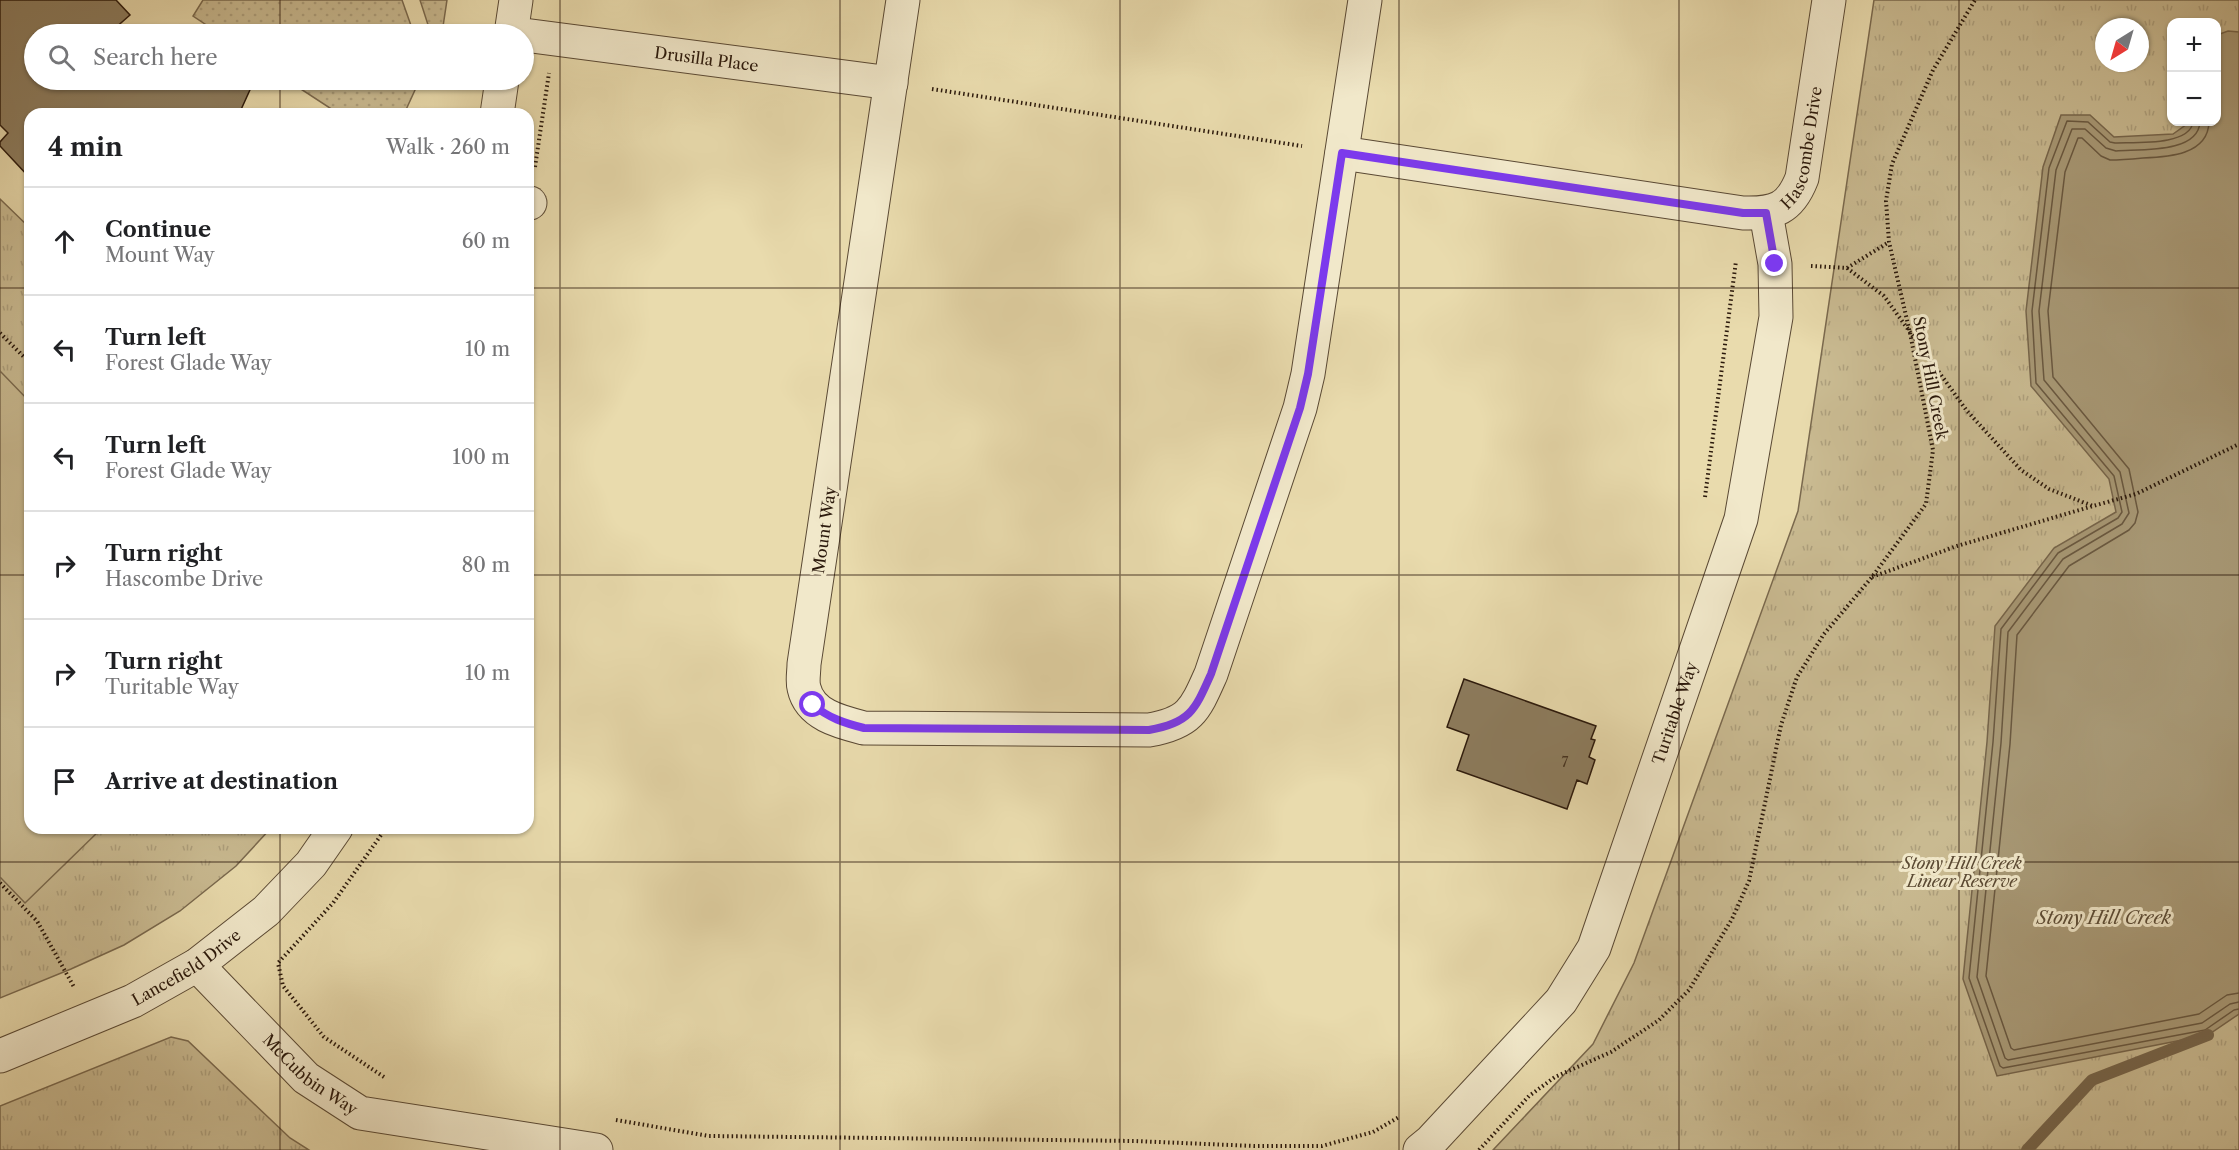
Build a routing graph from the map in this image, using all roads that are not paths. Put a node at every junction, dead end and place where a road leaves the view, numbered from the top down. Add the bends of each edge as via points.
1 (516, 0) edge
2 (903, 0) edge
3 (1365, 0) edge
4 (1829, 0) edge
5 (522, 24) edge
6 (534, 36) edge
7 (891, 83) junction
8 (501, 90) edge
9 (498, 108) edge
10 (1342, 153) junction
11 (1766, 213) junction
12 (332, 834) edge
13 (197, 965) junction
14 (0, 1056) edge
15 (596, 1150) edge
16 (1420, 1150) edge

1 - 5 street
2 - 7 street, Mount Way
3 - 10 street
4 - 11 street, Hascombe Drive via 1802,178 1788,204
6 - 7 street, Drusilla Place
7 - 10 street, Mount Way via 804,664 804,688 813,705 839,722 864,728 1149,730 1163,728 1190,714 1211,674 1300,408
8 - 9 street
10 - 11 street, Hascombe Drive via 1743,213
11 - 16 street, Turitable Way via 1775,264 1776,317 1741,519 1594,948 1561,1001
12 - 13 street, Lancefield Drive via 311,864 266,911
13 - 14 street, Lancefield Drive via 133,1001
13 - 15 street, McCubbin Way via 306,1078 360,1113

